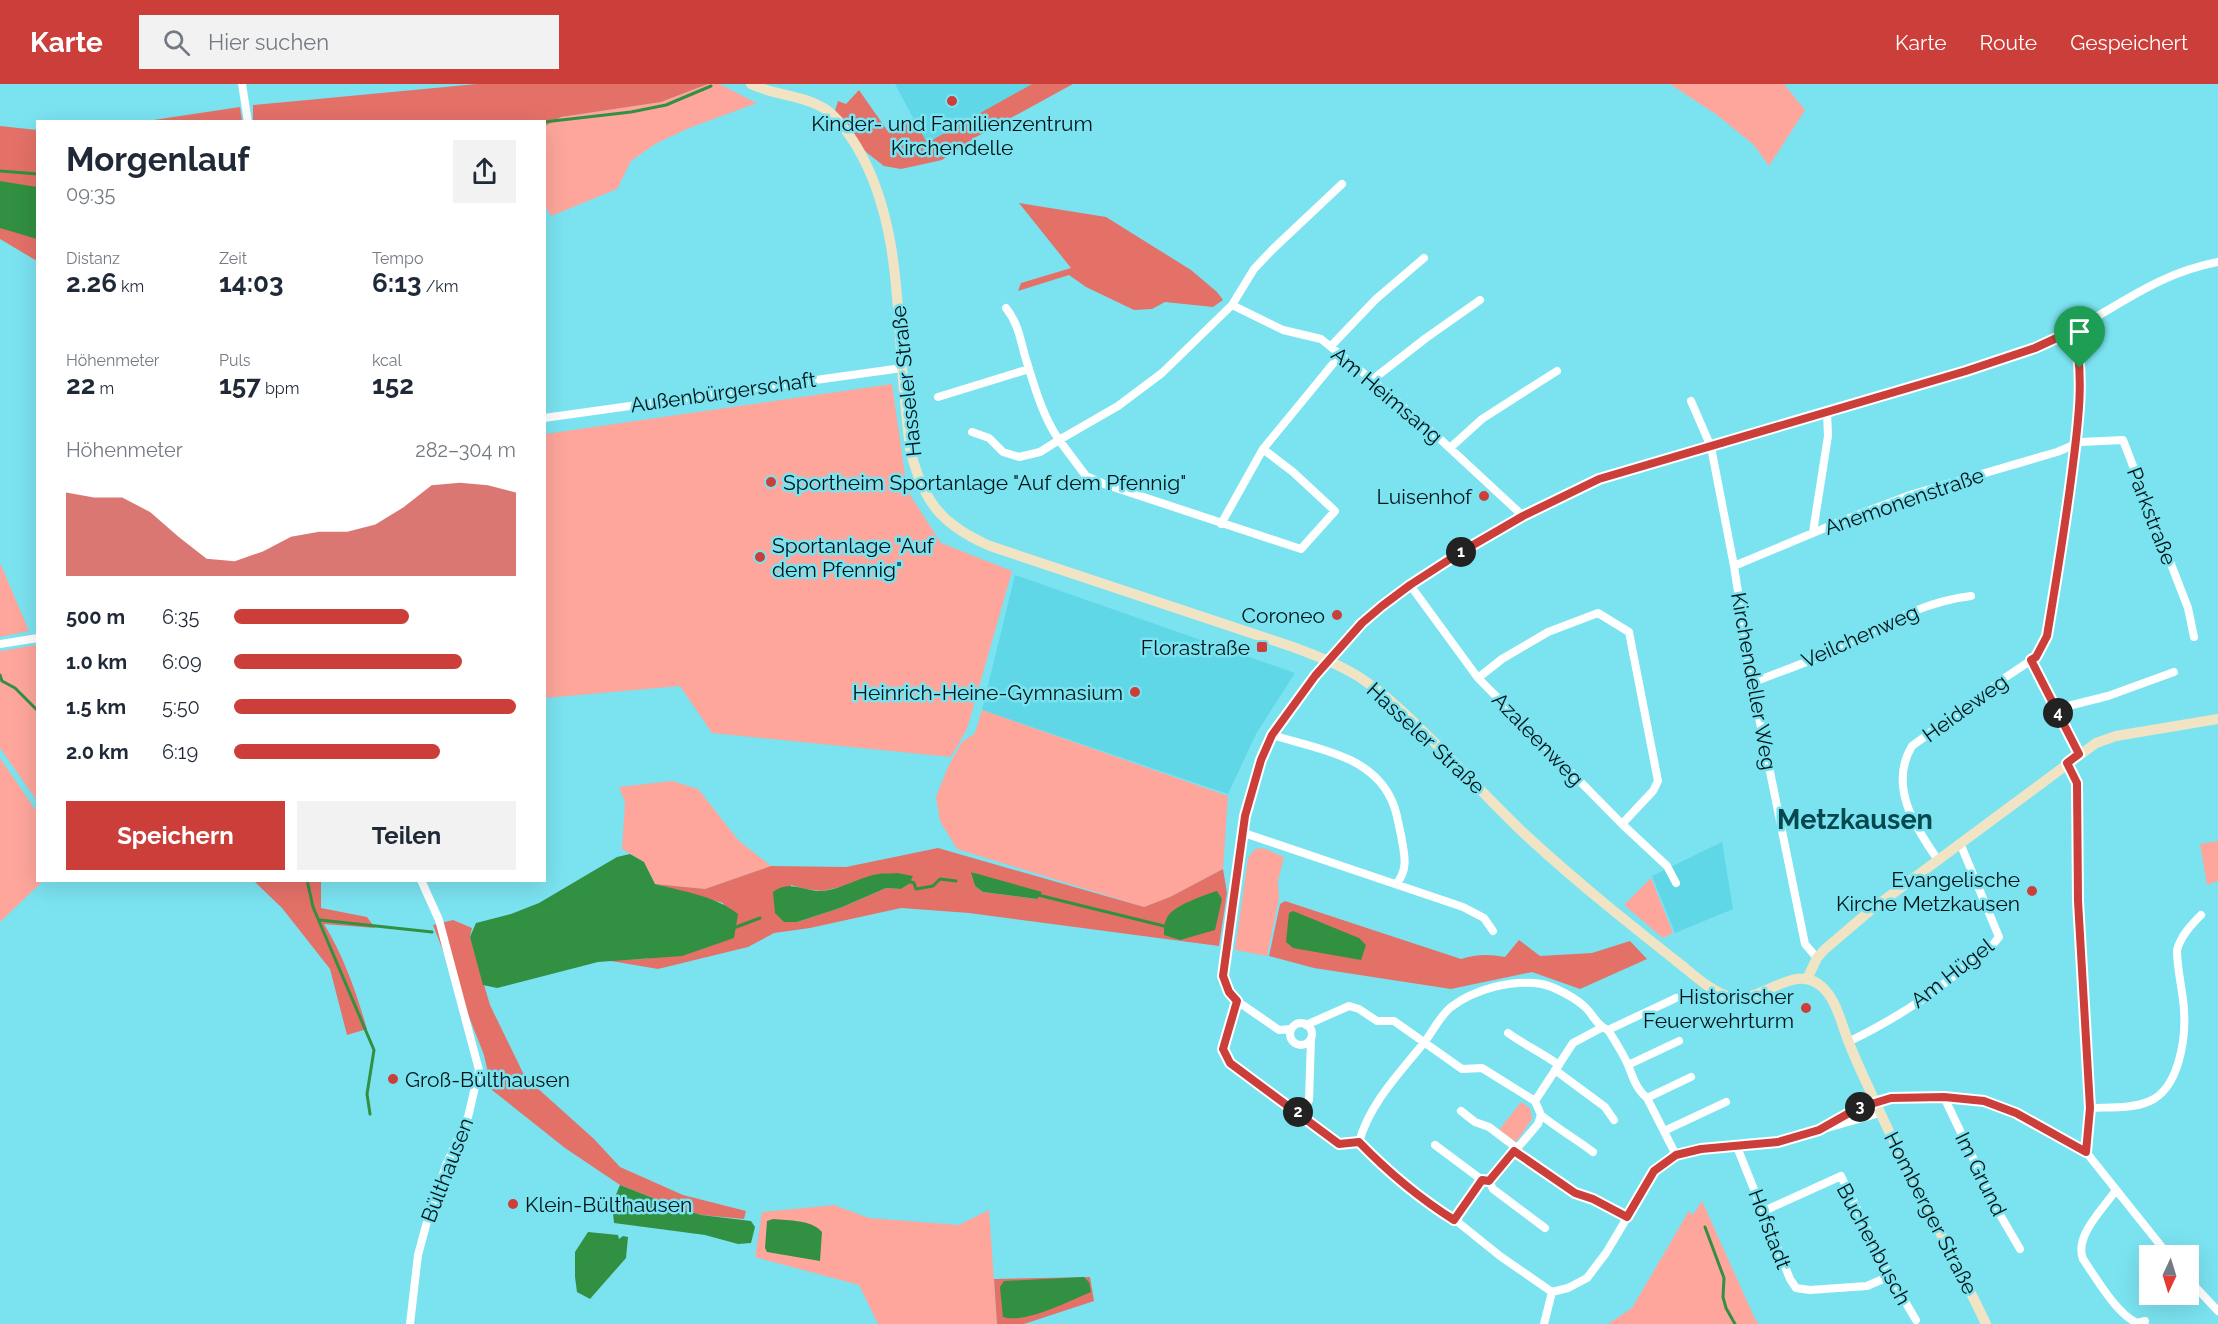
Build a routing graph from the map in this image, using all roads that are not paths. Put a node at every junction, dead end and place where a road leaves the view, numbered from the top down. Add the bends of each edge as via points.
1 (242, 84) edge
2 (751, 84) edge
3 (248, 120) edge
4 (1342, 183) dead end
5 (1425, 258) dead end
6 (2218, 262) edge
7 (1480, 300) dead end
8 (1232, 305) junction
9 (1006, 308) dead end
10 (2074, 330) junction
11 (1331, 346) junction
12 (1341, 354) junction
13 (902, 368) junction
14 (1029, 369) junction
15 (1557, 371) dead end
16 (1372, 380) junction
17 (938, 397) dead end
18 (1691, 401) dead end
19 (1827, 412) junction
20 (546, 418) edge
21 (972, 432) dead end
22 (1059, 440) junction
23 (2075, 443) junction
24 (1711, 447) junction
25 (1450, 448) junction
26 (1263, 449) junction
27 (1523, 516) junction
28 (1221, 524) junction
29 (1813, 532) junction
30 (1734, 566) junction
31 (1410, 585) junction
32 (1971, 596) dead end
33 (2194, 637) dead end
34 (36, 638) edge
35 (0, 644) edge
36 (2031, 660) junction
37 (1329, 661) junction
38 (2174, 672) dead end
39 (1478, 678) junction
40 (1752, 683) junction
41 (2056, 709) junction
42 (2218, 719) edge
43 (1272, 735) junction
44 (2079, 754) junction
45 (2067, 763) junction
46 (1622, 824) junction
47 (1244, 833) junction
48 (1960, 843) junction
49 (1938, 860) junction
50 (422, 882) edge
51 (1676, 883) dead end
52 (1397, 884) junction
53 (2200, 915) dead end
54 (1493, 931) dead end
55 (1815, 957) junction
56 (1807, 979) junction
57 (1676, 998) dead end
58 (1237, 1001) junction
59 (1306, 1024) junction
60 (1291, 1029) junction
61 (1605, 1029) junction
62 (1508, 1033) dead end
63 (1311, 1039) junction
64 (1679, 1041) dead end
65 (1424, 1042) junction
66 (1848, 1042) junction
67 (1628, 1065) junction
68 (1557, 1068) junction
69 (1691, 1077) dead end
70 (1944, 1097) junction
71 (1647, 1098) junction
72 (1535, 1101) junction
73 (1875, 1101) junction
74 (1726, 1102) dead end
75 (2090, 1108) junction
76 (1461, 1111) dead end
77 (1880, 1113) junction
78 (1301, 1114) junction
79 (1540, 1115) junction
80 (1614, 1120) dead end
81 (1819, 1130) junction
82 (1664, 1131) junction
83 (1359, 1142) junction
84 (1436, 1145) dead end
85 (1737, 1147) junction
86 (1516, 1150) junction
87 (1593, 1152) dead end
88 (2086, 1152) junction
89 (1676, 1155) junction
90 (1486, 1181) junction
91 (2116, 1190) junction
92 (1764, 1211) junction
93 (1627, 1217) junction
94 (1454, 1220) junction
95 (1545, 1228) dead end
96 (2160, 1245) edge
97 (2020, 1249) dead end
98 (1890, 1276) junction
99 (2199, 1291) edge
100 (1552, 1292) junction
101 (2218, 1311) edge
102 (1916, 1320) dead end
103 (2145, 1321) dead end
104 (410, 1324) edge
105 (1544, 1324) edge
106 (1986, 1324) edge

1 - 3 street
2 - 13 main road, Hasseler Straße via 829,111 861,154 881,206 892,251
4 - 8 street via 1254,269
5 - 11 street via 1376,299
6 - 10 street via 2150,284
7 - 16 street
8 - 11 street, Am Heimsang via 1284,330 1321,339
8 - 22 street via 1162,373 1118,406
9 - 14 street via 1020,331
10 - 19 street via 2001,360
10 - 23 street via 2080,368
11 - 12 street, Am Heimsang
12 - 16 street, Am Heimsang
12 - 26 street
13 - 20 street, Außenbürgerschaft
13 - 37 main road, Hasseler Straße via 910,449 916,470 935,507 952,526 990,546
14 - 17 street
14 - 22 street via 1047,423
15 - 25 street via 1482,419
16 - 25 street, Am Heimsang
18 - 24 street, Kirchendeller Weg
19 - 24 street
19 - 29 street via 1828,436
21 - 22 street via 989,438 1003,452 1019,457 1040,452
22 - 28 street via 1086,476
23 - 29 street, Anemonenstraße via 2057,453 1913,494
23 - 33 street, Parkstraße via 2123,440 2188,608
23 - 36 street via 2047,636
24 - 27 street via 1599,479
24 - 30 street, Kirchendeller Weg
25 - 27 street, Am Heimsang
26 - 28 street
26 - 28 street via 1335,511 1301,549
27 - 31 street
29 - 30 street, Anemonenstraße
30 - 40 street, Kirchendeller Weg
31 - 37 street via 1362,623
31 - 39 street, Azaleenweg
32 - 40 street, Veilchenweg via 1913,611 1822,655
34 - 35 street
36 - 41 street
36 - 49 street, Heideweg via 1909,751 1903,773 1905,799 1912,821
37 - 43 street
37 - 56 main road, Hasseler Straße via 1374,687 1528,837 1696,976 1735,998 1791,980
38 - 41 street via 2108,696
39 - 46 street, Azaleenweg
39 - 46 street via 1548,632 1598,613 1629,632 1658,781 1653,792
40 - 55 street, Kirchendeller Weg via 1805,944
41 - 44 street
42 - 44 main road via 2116,736
43 - 47 street via 1253,783
43 - 52 street via 1348,759 1376,777 1391,799 1400,833 1405,867
44 - 45 main road
45 - 48 main road
45 - 75 street via 2077,783 2078,901
46 - 51 street, Azaleenweg via 1667,866
47 - 52 street
47 - 58 street via 1223,976
48 - 49 main road
48 - 66 street, Am Hügel via 1999,936 1992,948 1942,987
49 - 55 main road
50 - 104 street, Bülthausen via 439,920 479,1070 468,1116 425,1227
52 - 54 street via 1463,907 1484,918
53 - 75 street via 2177,950 2184,1012 2181,1050 2172,1080 2151,1101
55 - 56 main road
56 - 66 main road, Homberger Straße via 1828,992
57 - 61 street
58 - 60 street via 1279,1030
58 - 78 street via 1223,1049 1230,1063
59 - 60 street
59 - 63 street
59 - 65 street via 1349,1006 1377,1022 1394,1021
60 - 63 street via 1290,1037 1296,1044 1304,1045
61 - 65 street via 1586,1007 1566,995 1545,984 1524,982 1470,995 1449,1008
61 - 67 street
61 - 68 street via 1573,1043
62 - 68 street via 1529,1049 1537,1050
63 - 78 street via 1309,1100
64 - 67 street
65 - 72 street via 1462,1069 1482,1068
65 - 83 street via 1370,1114
66 - 73 main road, Homberger Straße
67 - 71 street
68 - 72 street
68 - 80 street via 1605,1107
69 - 71 street
70 - 73 street
70 - 88 street via 2000,1106
70 - 97 street, Im Grund
71 - 82 street
72 - 79 street
73 - 77 main road, Homberger Straße
73 - 81 street
74 - 82 street
75 - 88 street
76 - 86 street via 1489,1127
77 - 81 street
77 - 106 main road, Homberger Straße
78 - 83 street via 1339,1144
79 - 86 street via 1538,1124
79 - 87 street
81 - 85 street via 1778,1142
82 - 89 street
83 - 94 street via 1425,1202
84 - 90 street
85 - 89 street
85 - 92 street, Hofstadt
86 - 90 street
86 - 93 street via 1575,1193
88 - 91 street
89 - 93 street via 1654,1171
90 - 94 street
90 - 95 street
91 - 96 street
91 - 103 street via 2084,1234 2079,1251 2119,1308 2131,1320
92 - 98 street, Hofstadt via 1796,1288 1867,1286
92 - 98 street, Buchenbusch via 1840,1176
93 - 100 street via 1587,1278
94 - 100 street
98 - 102 street, Buchenbusch
99 - 101 street
100 - 105 street

